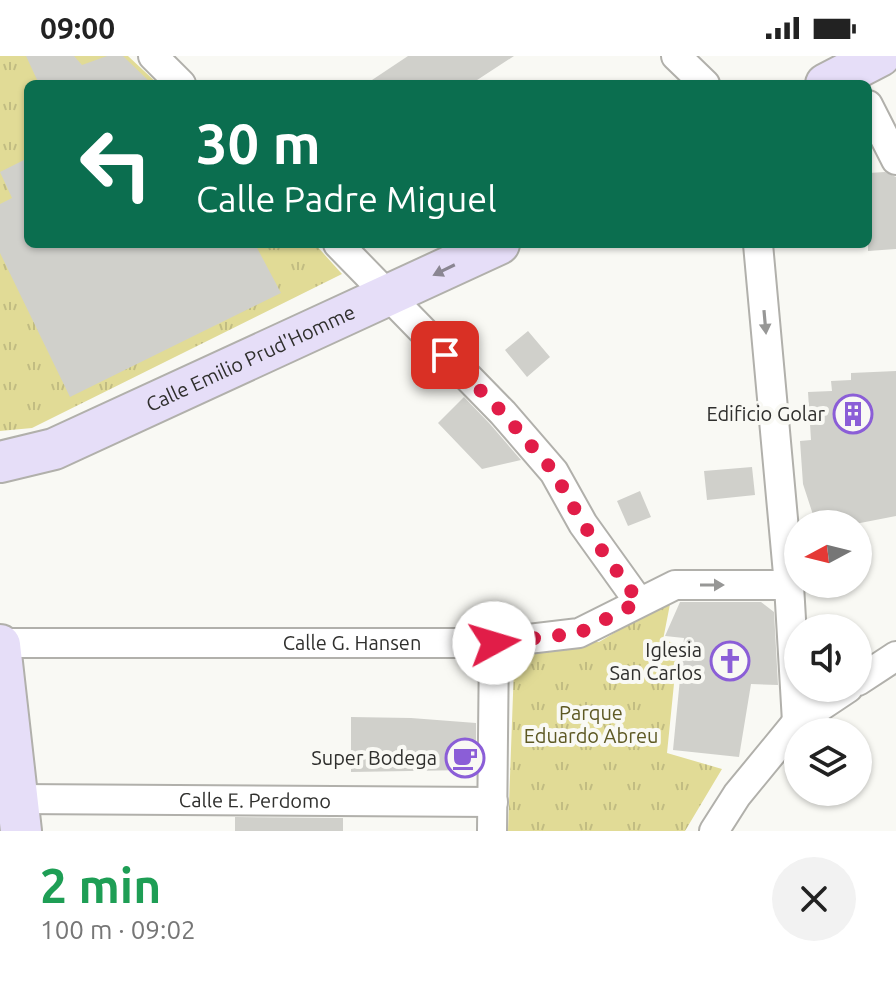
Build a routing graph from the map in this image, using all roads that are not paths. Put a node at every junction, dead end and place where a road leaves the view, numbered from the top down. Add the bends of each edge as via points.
1 (153, 56) edge
2 (676, 56) edge
3 (177, 80) edge
4 (701, 80) edge
5 (872, 112) edge
6 (896, 160) edge
7 (342, 248) edge
8 (491, 248) edge
9 (758, 248) edge
10 (389, 296) junction
11 (0, 462) edge
12 (784, 530) edge
13 (784, 585) edge
14 (790, 598) edge
15 (639, 602) junction
16 (494, 643) junction
17 (0, 644) edge
18 (896, 656) edge
19 (872, 672) edge
20 (827, 702) edge
21 (797, 718) edge
22 (803, 718) edge
23 (784, 738) edge
24 (493, 802) junction
25 (19, 815) edge
26 (492, 831) edge
27 (714, 831) edge

1 - 3 street
2 - 4 street
5 - 6 street
7 - 10 street
8 -> 10 main road, Calle Emilio Prud'Homme
9 -> 12 street
10 - 11 main road, Calle Emilio Prud'Homme via 54,449
10 - 15 street via 554,472 583,524
15 -> 13 street, Calle G. Hansen via 675,585
14 - 21 street
15 - 16 street, Calle G. Hansen via 579,633
16 - 17 street, Calle G. Hansen
16 - 24 street
17 - 25 main road
18 - 19 street
20 - 22 street
23 - 27 street
24 - 25 street, Calle E. Perdomo
24 - 26 street

